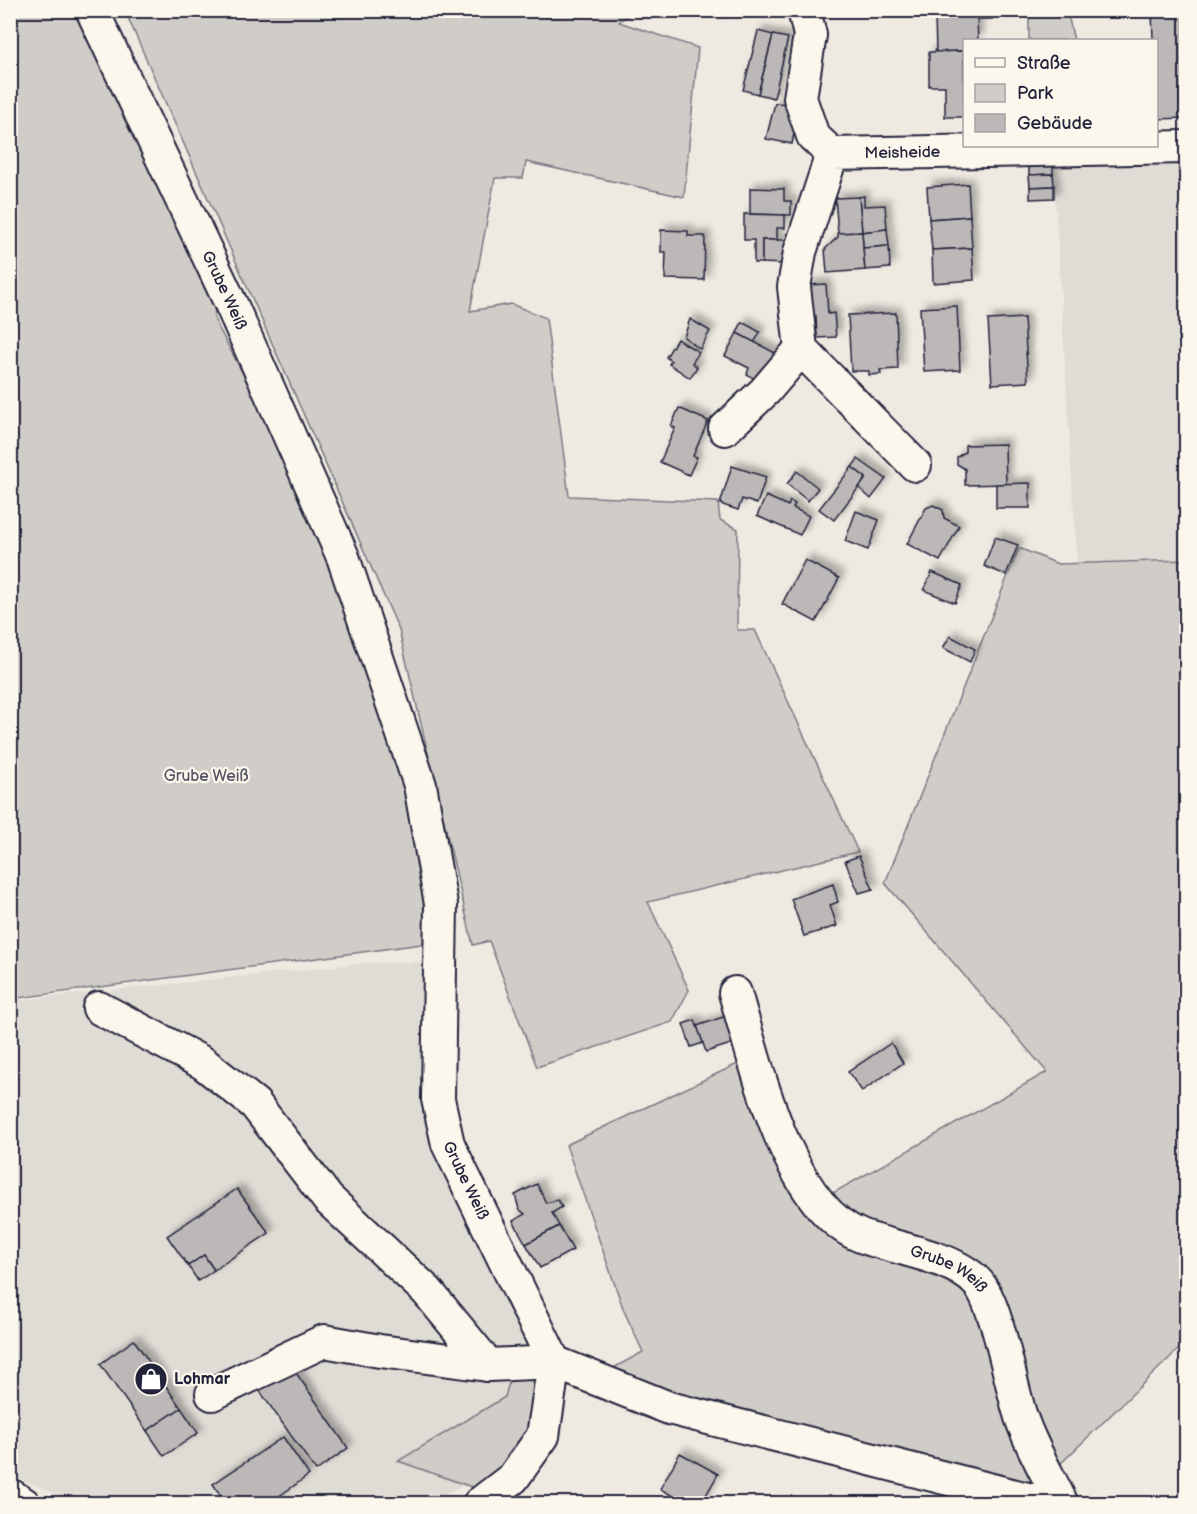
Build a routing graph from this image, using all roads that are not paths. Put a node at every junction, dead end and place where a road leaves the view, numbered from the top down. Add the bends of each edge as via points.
1 (92, 10) edge
2 (804, 10) edge
3 (1186, 147) edge
4 (832, 154) junction
5 (801, 349) junction
6 (725, 429) dead end
7 (915, 465) dead end
8 (735, 993) dead end
9 (99, 1008) dead end
10 (554, 1362) junction
11 (488, 1365) junction
12 (212, 1394) dead end
13 (10, 1495) edge
14 (24, 1503) edge
15 (479, 1503) edge
16 (1047, 1503) edge
17 (1062, 1503) edge

1 - 10 street, Grube Weiß via 231,304 344,556 420,785 441,904 440,1120
2 - 4 street via 810,35 800,98 813,136
3 - 4 street, Meisheide
4 - 5 street via 800,252 794,287
5 - 6 street
5 - 7 street
8 - 17 street, Grube Weiß via 772,1110 791,1158 817,1202 844,1228 960,1268 978,1282 990,1300 1022,1420
9 - 11 street via 203,1063 255,1104 328,1199 427,1291
10 - 11 street
10 - 15 street via 543,1436 513,1478
10 - 16 street via 669,1408
11 - 12 street via 324,1341
13 - 14 street

